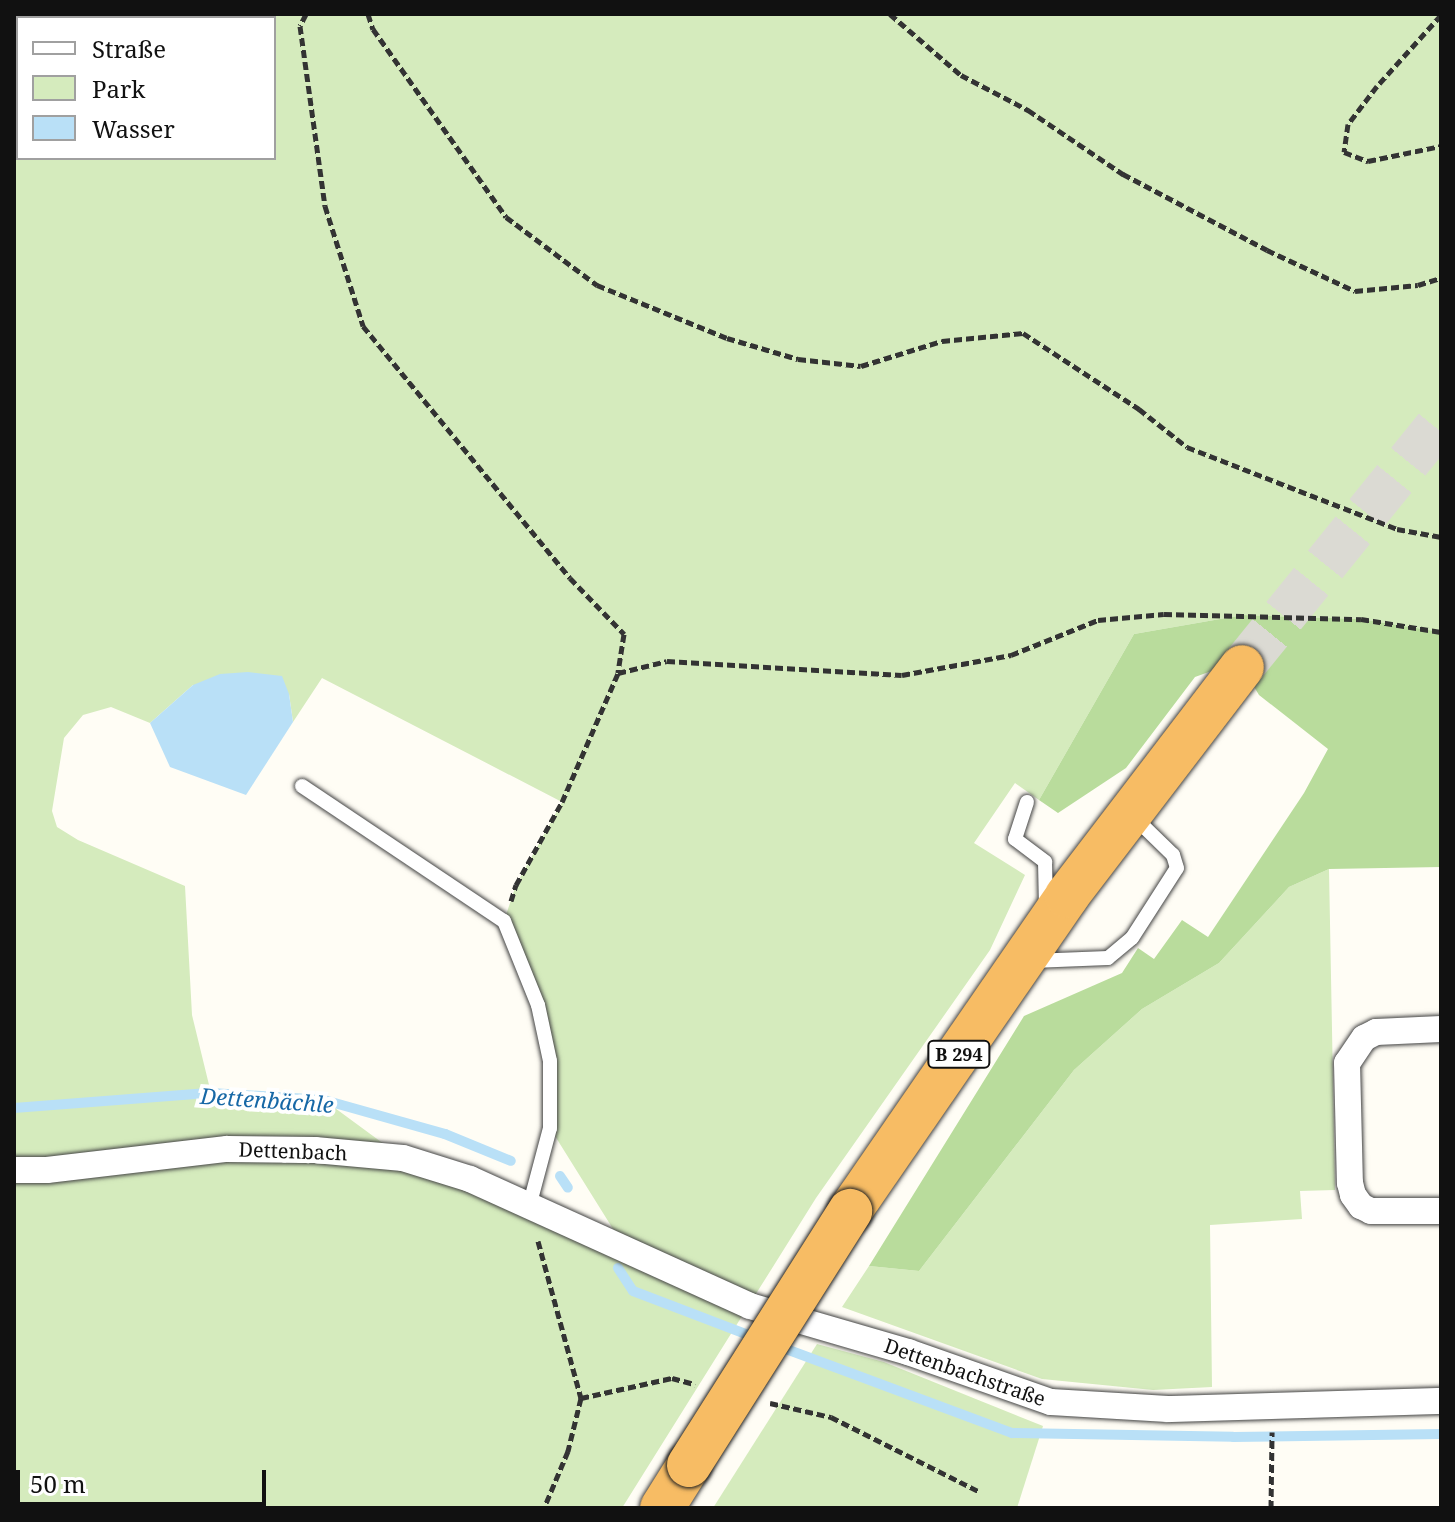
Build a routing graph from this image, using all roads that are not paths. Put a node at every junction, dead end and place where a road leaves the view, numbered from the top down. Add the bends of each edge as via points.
1 (1242, 667) tunnel mouth
2 (302, 786) dead end
3 (1027, 802) dead end
4 (1129, 812) junction
5 (1035, 945) junction
6 (1441, 1029) edge
7 (14, 1170) edge
8 (529, 1207) junction
9 (1441, 1211) edge
10 (561, 1219) joint
11 (1441, 1401) edge
12 (662, 1508) edge

1 - 4 highway, B 294
2 - 8 lane via 504,921 538,1005 550,1061 550,1128
3 - 5 lane via 1015,839 1045,862
4 - 5 highway, B 294
4 - 5 lane via 1173,855 1177,868 1132,938 1108,958
5 - 12 highway, B 294, bridge via 850,1211
6 - 9 street via 1376,1032 1364,1038 1347,1063 1350,1183 1361,1206 1388,1213
7 - 8 street, Dettenbach via 227,1149 315,1150 403,1158 470,1179
8 - 10 street, Dettenbach
10 - 11 street, Dettenbachstraße via 750,1306 908,1352 1051,1402 1168,1409

